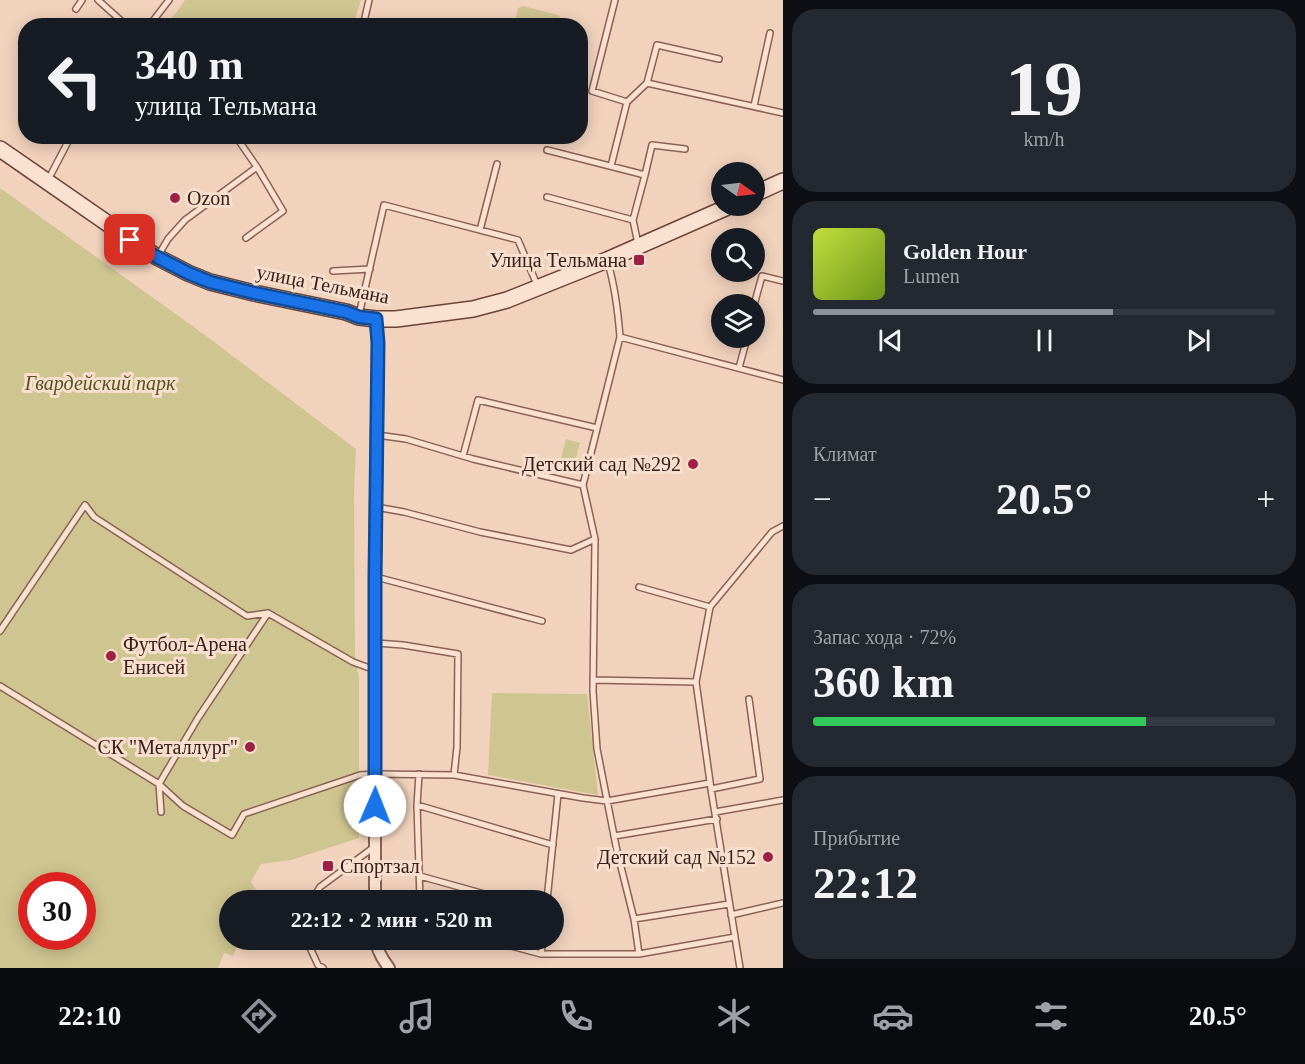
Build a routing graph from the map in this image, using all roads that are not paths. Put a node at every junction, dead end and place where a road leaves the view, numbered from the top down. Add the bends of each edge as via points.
1 (82, 0) edge
2 (98, 0) edge
3 (169, 0) edge
4 (369, 0) edge
5 (615, 0) edge
6 (76, 9) dead end
7 (118, 18) edge
8 (155, 18) edge
9 (365, 18) edge
10 (770, 33) dead end
11 (719, 59) dead end
12 (647, 83) junction
13 (627, 102) junction
14 (754, 106) junction
15 (783, 112) edge
16 (67, 144) edge
17 (241, 144) edge
18 (0, 149) edge
19 (685, 149) dead end
20 (547, 150) dead end
21 (497, 164) dead end
22 (611, 166) junction
23 (257, 167) junction
24 (645, 175) junction
25 (783, 181) edge
26 (47, 182) junction
27 (765, 189) edge
28 (548, 197) dead end
29 (711, 214) edge
30 (633, 220) junction
31 (480, 230) junction
32 (246, 238) dead end
33 (639, 246) junction
34 (157, 257) junction
35 (607, 260) junction
36 (369, 269) junction
37 (333, 271) dead end
38 (783, 281) edge
39 (538, 288) junction
40 (757, 294) edge
41 (359, 317) junction
42 (376, 319) junction
43 (620, 337) junction
44 (745, 348) edge
45 (740, 368) junction
46 (782, 382) edge
47 (597, 428) junction
48 (377, 435) junction
49 (463, 456) junction
50 (583, 485) junction
51 (376, 507) junction
52 (783, 526) edge
53 (596, 539) junction
54 (375, 577) junction
55 (639, 587) dead end
56 (710, 607) junction
57 (268, 613) junction
58 (543, 621) dead end
59 (0, 631) edge
60 (376, 643) junction
61 (375, 670) junction
62 (593, 680) junction
63 (696, 682) junction
64 (0, 686) edge
65 (748, 699) dead end
66 (375, 774) junction
67 (419, 774) junction
68 (454, 775) junction
69 (159, 784) junction
70 (711, 786) junction
71 (558, 794) junction
72 (783, 800) edge
73 (607, 801) junction
74 (417, 804) junction
75 (161, 812) dead end
76 (716, 812) junction
77 (717, 819) junction
78 (614, 836) junction
79 (553, 845) junction
80 (375, 846) junction
81 (420, 876) junction
82 (318, 890) edge
83 (375, 890) edge
84 (420, 890) edge
85 (470, 890) edge
86 (548, 890) edge
87 (783, 903) edge
88 (729, 904) junction
89 (731, 915) junction
90 (634, 919) junction
91 (735, 937) junction
92 (311, 950) edge
93 (380, 950) edge
94 (526, 950) edge
95 (542, 950) edge
96 (541, 954) junction
97 (639, 954) junction
98 (387, 967) edge
99 (323, 968) edge
100 (740, 968) edge

1 - 6 lane
2 - 7 lane
3 - 8 lane
4 - 9 lane
5 - 13 lane via 592,92
10 - 14 lane
11 - 12 lane via 657,45
12 - 13 lane
12 - 14 lane
13 - 22 lane
14 - 15 lane
16 - 26 lane
17 - 23 lane
18 - 26 main road, улица Тельмана
19 - 24 lane via 652,145
20 - 22 lane
21 - 31 lane
22 - 24 lane
23 - 32 lane via 283,211
23 - 34 lane via 185,220
24 - 30 lane
25 - 27 main road
26 - 34 main road, улица Тельмана
28 - 30 lane
29 - 33 main road, улица Тельмана
30 - 33 lane
31 - 36 lane via 384,205
31 - 39 lane via 518,240
33 - 35 main road, улица Тельмана
34 - 41 main road, улица Тельмана via 210,282
35 - 39 main road, улица Тельмана
35 - 43 lane
36 - 37 lane
36 - 41 lane
38 - 40 lane via 762,276
39 - 42 main road, улица Тельмана via 473,309
41 - 42 main road, улица Тельмана
42 - 48 street
43 - 45 lane
43 - 47 lane
44 - 45 lane
45 - 46 lane
47 - 49 lane via 478,400
47 - 50 lane
48 - 49 lane
48 - 51 street
49 - 50 lane
50 - 53 lane
51 - 53 lane via 571,550
51 - 54 street
52 - 56 lane via 772,532
53 - 62 lane
54 - 58 lane
54 - 60 street
55 - 56 lane
56 - 63 lane
57 - 59 lane via 247,615 94,518 85,505
57 - 61 lane via 353,662
57 - 69 lane
60 - 61 street
60 - 68 lane via 458,654
61 - 66 street
62 - 63 lane
62 - 73 lane via 597,749
63 - 70 lane
64 - 69 lane
65 - 70 lane via 760,779
66 - 67 lane
66 - 69 lane via 357,776 244,814 232,835 183,806
66 - 80 street
67 - 68 lane
67 - 74 lane
68 - 71 lane
69 - 75 lane
70 - 73 lane
70 - 76 lane
71 - 73 lane
71 - 79 lane
72 - 76 lane
73 - 78 lane
74 - 79 lane
74 - 81 lane
76 - 77 lane
77 - 78 lane
77 - 88 lane
78 - 90 lane
79 - 86 lane
80 - 82 lane
80 - 83 street
81 - 84 lane
81 - 85 lane
87 - 89 lane
88 - 89 lane
88 - 90 lane
89 - 91 lane
90 - 97 lane
91 - 97 lane
91 - 100 lane
92 - 99 lane
93 - 98 street
94 - 96 lane
95 - 96 lane
96 - 97 lane

